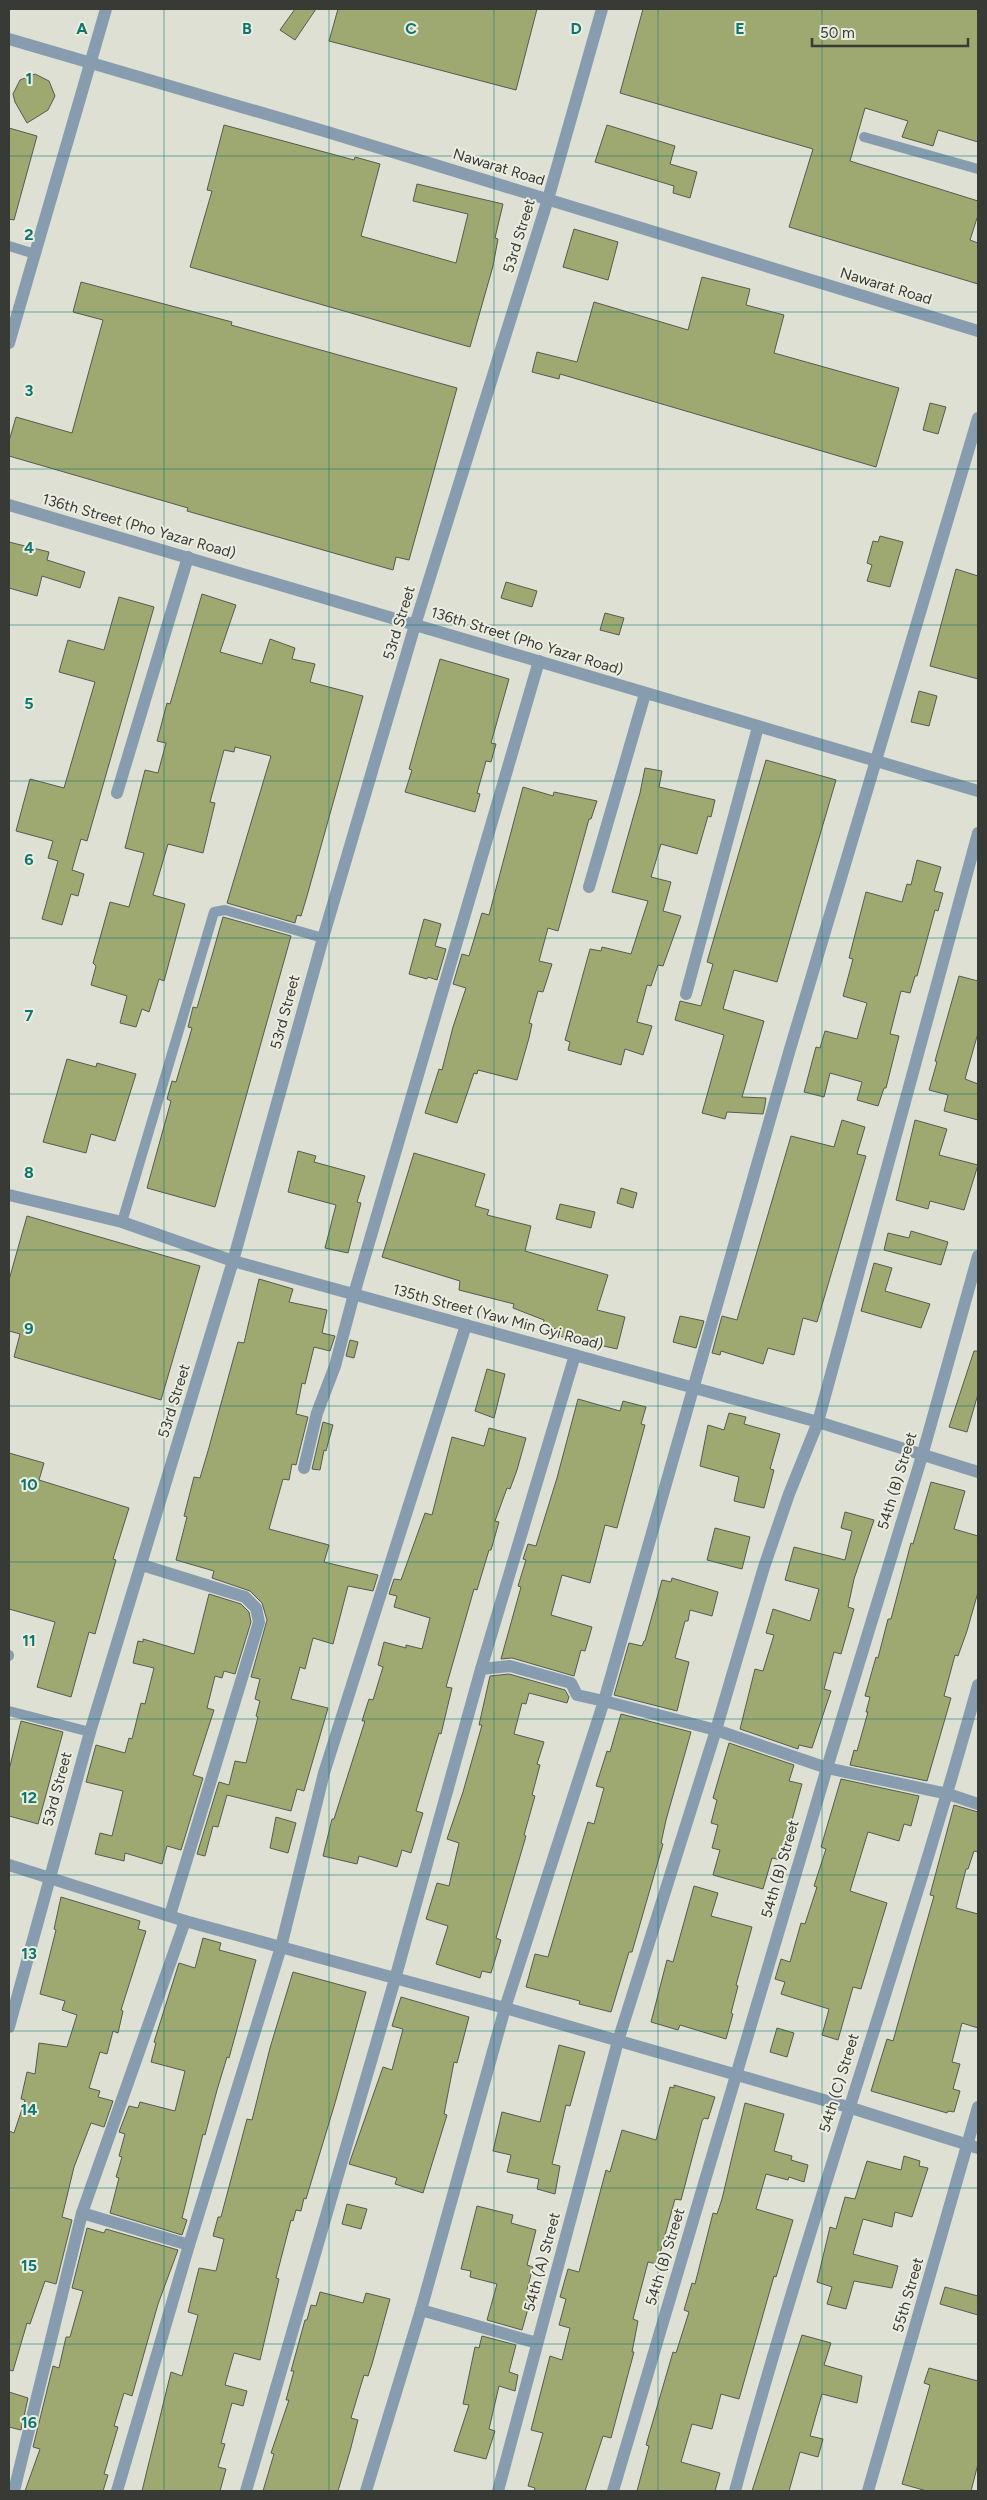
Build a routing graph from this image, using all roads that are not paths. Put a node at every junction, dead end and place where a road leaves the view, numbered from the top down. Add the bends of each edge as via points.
1 (106, 9) edge
2 (602, 9) edge
3 (9, 40) edge
4 (91, 63) junction
5 (864, 137) dead end
6 (978, 169) edge
7 (548, 199) junction
8 (9, 246) edge
9 (35, 254) junction
10 (978, 332) edge
11 (9, 343) edge
12 (978, 418) edge
13 (9, 505) edge
14 (188, 557) junction
15 (415, 625) junction
16 (539, 661) junction
17 (645, 694) junction
18 (758, 727) junction
19 (876, 762) junction
20 (978, 791) edge
21 (117, 793) dead end
22 (978, 833) edge
23 (589, 887) dead end
24 (322, 938) junction
25 (686, 994) dead end
26 (9, 1195) edge
27 (122, 1222) junction
28 (978, 1256) edge
29 (233, 1261) junction
30 (354, 1294) junction
31 (466, 1325) junction
32 (575, 1355) junction
33 (694, 1389) junction
34 (818, 1422) junction
35 (922, 1456) junction
36 (304, 1468) dead end
37 (978, 1472) edge
38 (142, 1565) junction
39 (481, 1669) junction
40 (978, 1685) edge
41 (604, 1701) junction
42 (9, 1711) edge
43 (716, 1730) junction
44 (90, 1732) junction
45 (827, 1768) junction
46 (948, 1794) junction
47 (978, 1804) edge
48 (9, 1865) edge
49 (50, 1878) junction
50 (170, 1915) junction
51 (185, 1921) junction
52 (281, 1947) junction
53 (395, 1979) junction
54 (505, 2008) junction
55 (9, 2027) edge
56 (618, 2041) junction
57 (736, 2075) junction
58 (848, 2107) junction
59 (978, 2107) edge
60 (973, 2147) edge
61 (82, 2213) junction
62 (189, 2245) junction
63 (421, 2310) junction
64 (536, 2343) junction
65 (14, 2491) edge
66 (117, 2491) edge
67 (246, 2491) edge
68 (366, 2491) edge
69 (498, 2491) edge
70 (613, 2491) edge
71 (735, 2491) edge
72 (868, 2491) edge

1 - 4 street
2 - 7 street, 53rd Street
3 - 4 street, Nawarat Road
4 - 7 street, Nawarat Road
4 - 9 street
5 - 6 lane
7 - 10 street, Nawarat Road
7 - 15 street, 53rd Street
8 - 9 lane
9 - 11 street
12 - 19 street
13 - 14 street, 136th Street (Pho Yazar Road)
14 - 15 street, 136th Street (Pho Yazar Road)
14 - 21 street
15 - 16 street, 136th Street (Pho Yazar Road)
15 - 24 street, 53rd Street
16 - 17 street, 136th Street (Pho Yazar Road)
16 - 30 street
17 - 18 street, 136th Street (Pho Yazar Road)
17 - 23 street
18 - 19 street, 136th Street (Pho Yazar Road)
18 - 25 street
19 - 20 street, 136th Street (Pho Yazar Road)
19 - 33 street via 790,1049
22 - 34 street, 54th (A) Street
24 - 27 lane via 225,910 214,912
24 - 29 street, 53rd Street
26 - 27 street, 135th Street (Yaw Min Gyi Road)
27 - 29 street, 135th Street (Yaw Min Gyi Road)
28 - 35 street, 54th (B) Street
29 - 30 street, 135th Street (Yaw Min Gyi Road)
29 - 38 street, 53rd Street
30 - 31 street, 135th Street (Yaw Min Gyi Road)
30 - 36 street via 335,1366 317,1413
31 - 32 street, 135th Street (Yaw Min Gyi Road)
31 - 52 street via 324,1773
32 - 33 street, 135th Street (Yaw Min Gyi Road)
32 - 39 street
33 - 34 street, 135th Street (Yaw Min Gyi Road)
33 - 41 street
34 - 35 street, 135th Street (Yaw Min Gyi Road)
34 - 43 street, 54th (A) Street via 764,1567
35 - 37 street, 135th Street (Yaw Min Gyi Road)
35 - 45 street, 54th (B) Street
38 - 44 street, 53rd Street
38 - 50 street via 244,1597 256,1608 259,1622
39 - 41 street via 510,1666 572,1683 577,1695
39 - 53 street
40 - 46 street, 54th (C) Street
41 - 43 street
41 - 54 street
42 - 44 lane
43 - 45 street
43 - 56 street, 54th (A) Street
44 - 49 street, 53rd Street
45 - 46 street
45 - 57 street, 54th (B) Street
46 - 47 street
46 - 58 street, 54th (C) Street
48 - 49 street
49 - 50 street
49 - 55 street, 53rd Street
50 - 51 street
51 - 52 street
51 - 61 street
52 - 53 street
52 - 62 street
53 - 54 street
53 - 67 street
54 - 56 street
54 - 63 street
56 - 57 street
56 - 64 street, 54th (A) Street
57 - 58 street
57 - 70 street, 54th (B) Street
58 - 60 street
58 - 71 street, 54th (C) Street
59 - 60 street, 55th Street
60 - 72 street, 55th Street
61 - 62 street
61 - 65 street
62 - 66 street
63 - 64 street
63 - 68 street
64 - 69 street, 54th (A) Street

